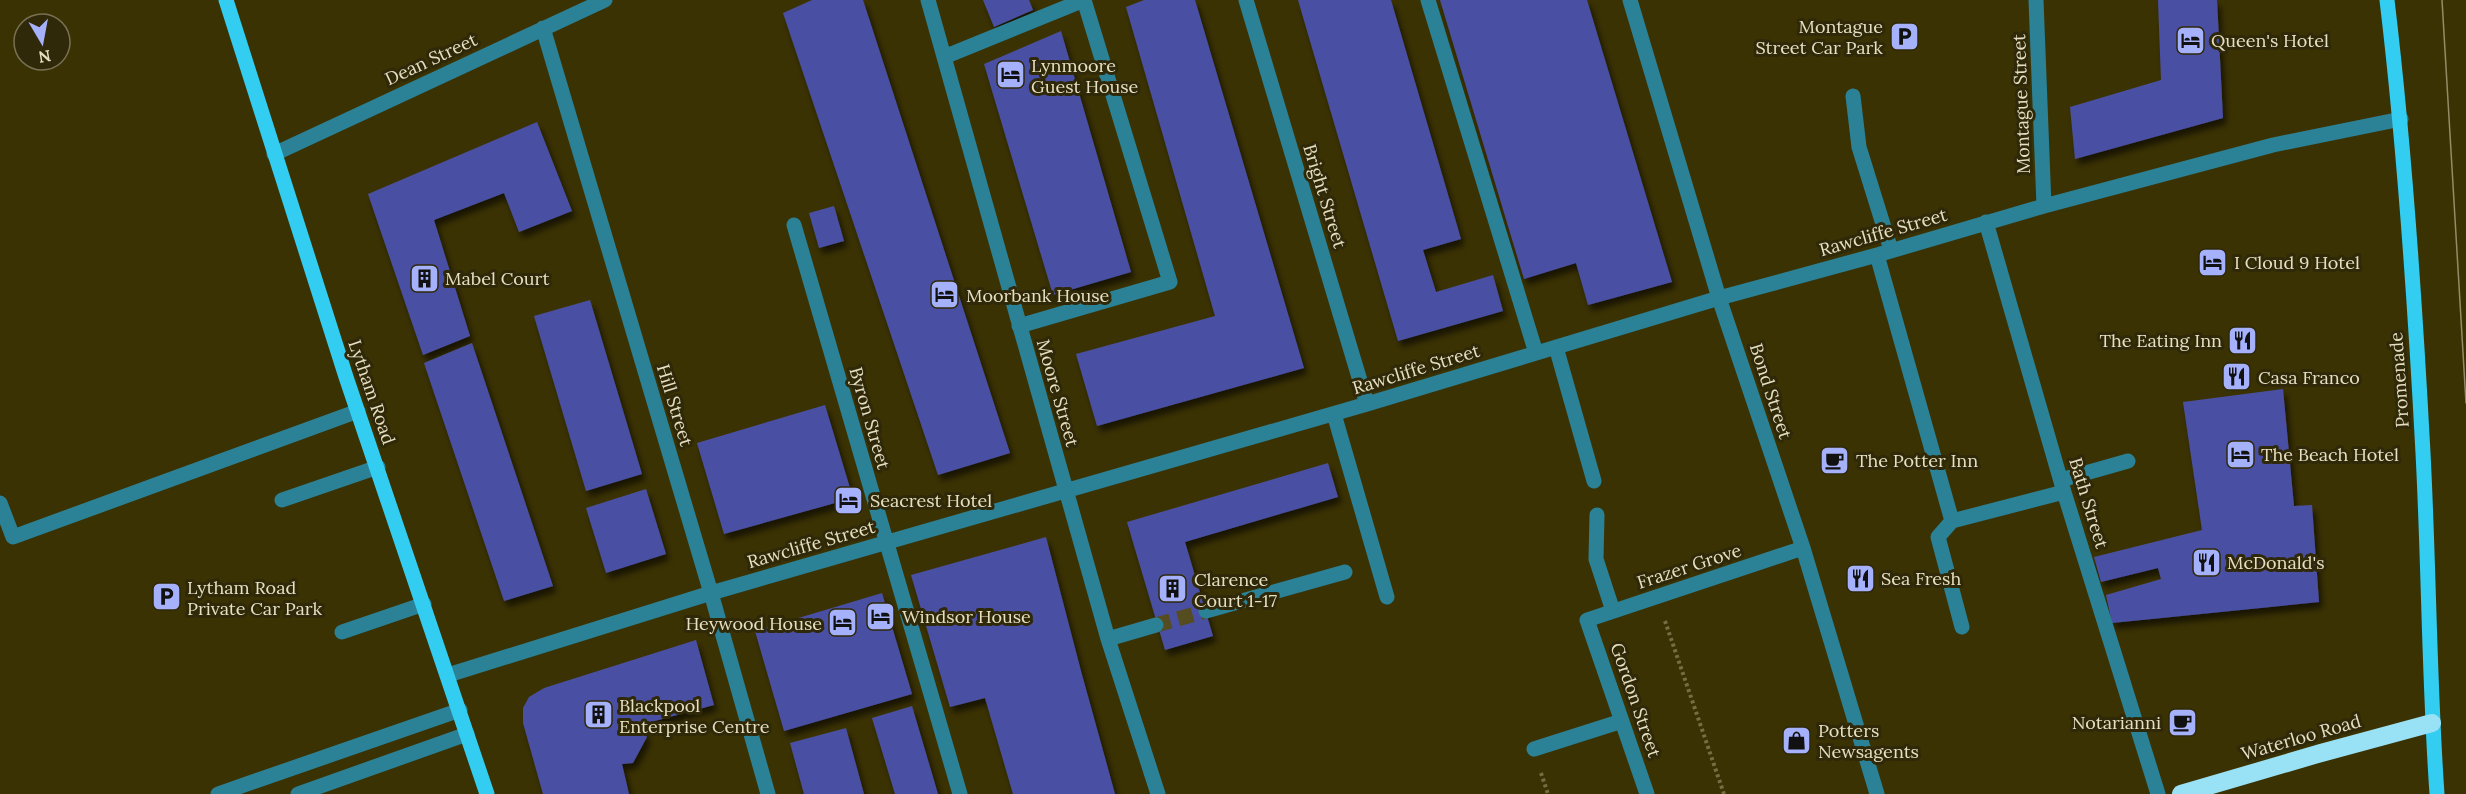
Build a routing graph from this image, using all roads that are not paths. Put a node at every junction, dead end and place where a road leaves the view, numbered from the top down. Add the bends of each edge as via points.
1 (226, 0) edge
2 (605, 0) edge
3 (927, 0) edge
4 (1084, 0) edge
5 (1246, 0) edge
6 (1428, 0) edge
7 (1630, 0) edge
8 (2036, 0) edge
9 (2387, 0) edge
10 (543, 28) junction
11 (944, 57) junction
12 (1853, 96) dead end
13 (2401, 118) junction
14 (274, 154) junction
15 (2044, 206) junction
16 (1986, 222) junction
17 (794, 225) dead end
18 (1884, 253) junction
19 (1719, 298) junction
20 (1019, 326) junction
21 (1556, 347) junction
22 (1536, 353) junction
23 (1367, 404) junction
24 (358, 411) junction
25 (1334, 414) junction
26 (2128, 461) dead end
27 (378, 467) junction
28 (1594, 481) dead end
29 (2063, 486) junction
30 (1065, 490) junction
31 (282, 500) dead end
32 (0, 503) edge
33 (1597, 515) dead end
34 (1952, 521) junction
35 (886, 543) junction
36 (1803, 548) junction
37 (1345, 572) dead end
38 (711, 593) junction
39 (1387, 597) dead end
40 (423, 604) junction
41 (1206, 611) tunnel mouth
42 (1613, 611) junction
43 (1587, 620) joint
44 (1156, 625) tunnel mouth
45 (1962, 627) dead end
46 (342, 632) dead end
47 (1108, 639) junction
48 (448, 675) junction
49 (460, 710) junction
50 (1622, 721) junction
51 (2432, 723) junction
52 (467, 734) junction
53 (1534, 749) dead end
54 (218, 794) edge
55 (297, 794) edge
56 (487, 794) edge
57 (768, 794) edge
58 (960, 794) edge
59 (1158, 794) edge
60 (1647, 794) edge
61 (1877, 794) edge
62 (2158, 794) edge
63 (2181, 794) edge
64 (2437, 794) edge

1 - 14 main road, Lytham Road
2 - 10 street, Dean Street
3 - 11 street, Moore Street
4 - 11 street
4 - 20 street via 1170,282
5 - 23 street, Bright Street
6 - 22 street
7 - 19 street, Bond Street
8 - 15 street, Montague Street
9 - 13 main road, Promenade
10 - 14 street, Dean Street
10 - 38 street, Hill Street
11 - 20 street, Moore Street
12 - 18 street via 1859,147
13 - 15 street, Rawcliffe Street via 2273,145
13 - 51 main road, Promenade via 2423,453
14 - 24 main road, Lytham Road
15 - 16 street, Rawcliffe Street
16 - 18 street, Rawcliffe Street
16 - 29 street, Bath Street
17 - 35 street, Byron Street
18 - 19 street, Rawcliffe Street
18 - 34 street
19 - 21 street, Rawcliffe Street
19 - 36 street, Bond Street
20 - 30 street, Moore Street
21 - 22 street, Rawcliffe Street
21 - 28 street
22 - 23 street, Rawcliffe Street
23 - 25 street, Rawcliffe Street
24 - 27 main road, Lytham Road
24 - 32 street via 13,537
25 - 30 street, Rawcliffe Street
25 - 39 street
26 - 29 street
27 - 31 street
27 - 40 main road, Lytham Road
29 - 34 street
29 - 62 street, Bath Street
30 - 35 street, Rawcliffe Street
30 - 47 street, Moore Street
33 - 42 street via 1596,559
34 - 45 street via 1938,537
35 - 38 street, Rawcliffe Street
35 - 58 street, Byron Street
36 - 42 street, Frazer Grove
36 - 61 street, Bond Street
37 - 41 street
38 - 48 street, Rawcliffe Street
38 - 57 street, Hill Street
40 - 46 street
40 - 48 main road, Lytham Road
42 - 43 street, Frazer Grove
43 - 50 street, Gordon Street
44 - 47 street
47 - 59 street, Moore Street
48 - 49 main road, Lytham Road
49 - 52 main road, Lytham Road
49 - 54 street
50 - 53 street
50 - 60 street, Gordon Street
51 - 63 highway, Waterloo Road
51 - 64 main road, Promenade
52 - 55 street
52 - 56 main road, Lytham Road

